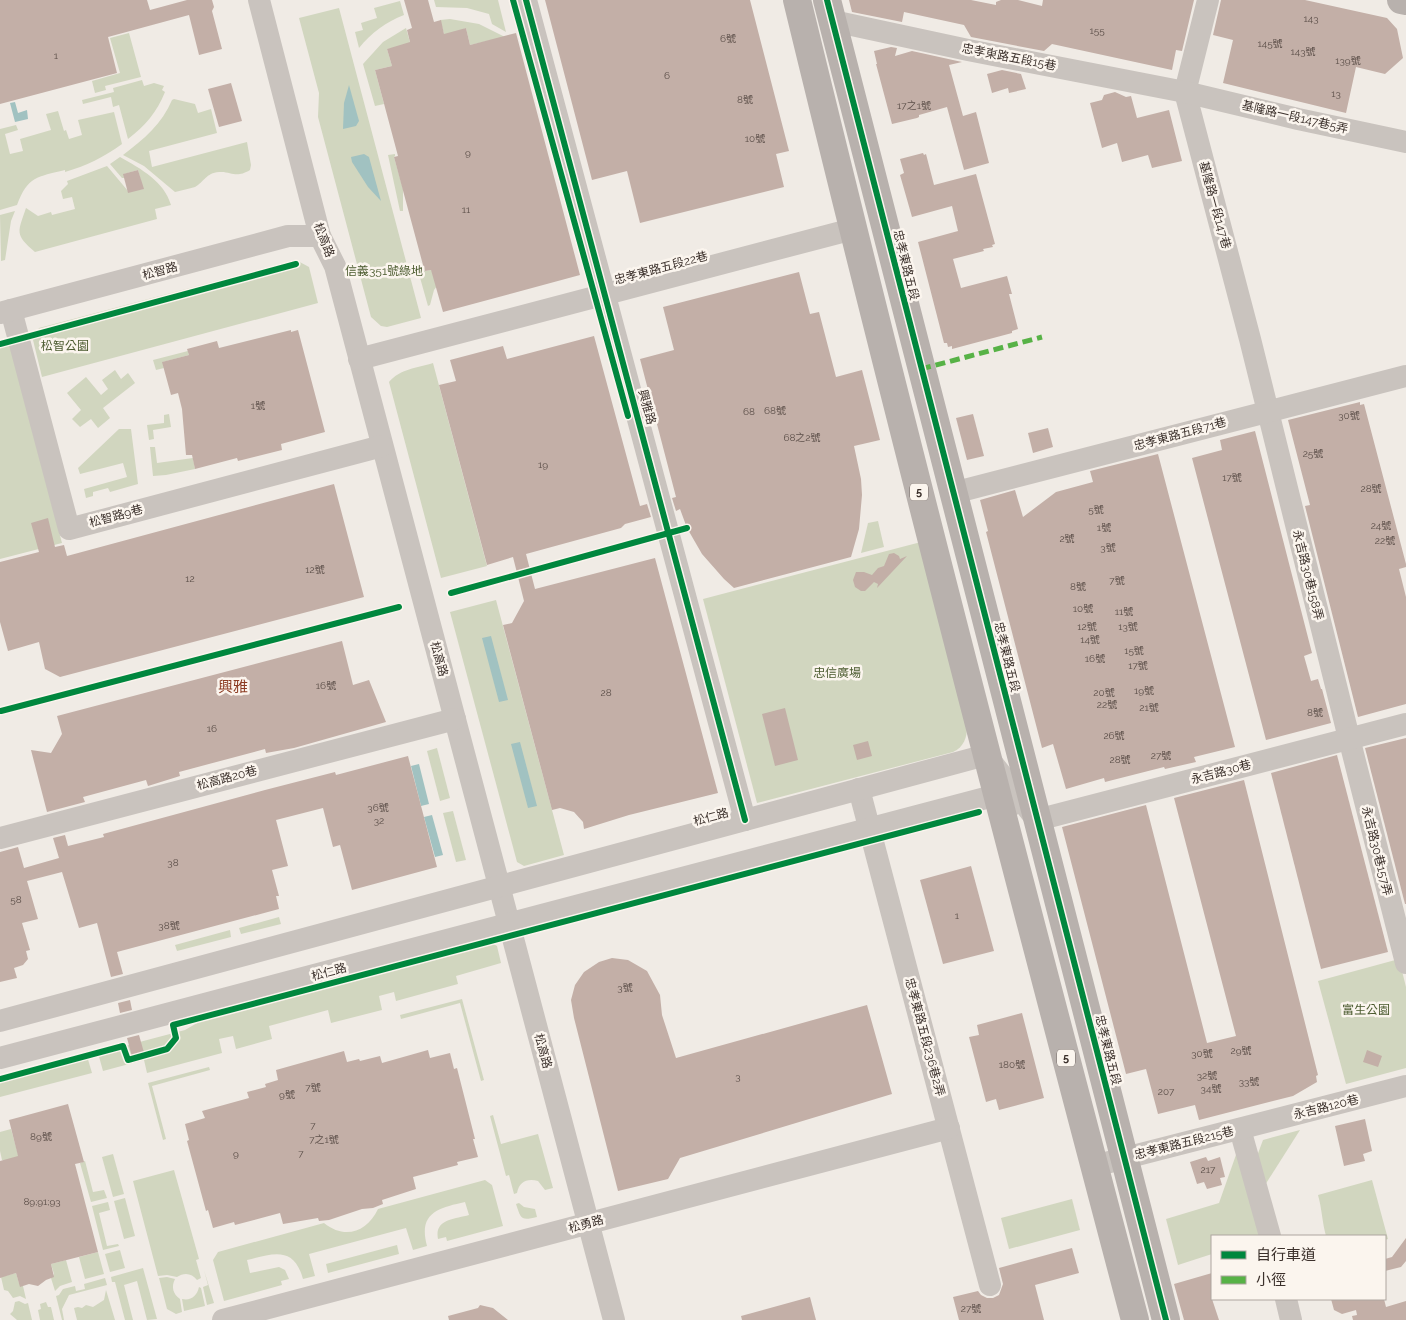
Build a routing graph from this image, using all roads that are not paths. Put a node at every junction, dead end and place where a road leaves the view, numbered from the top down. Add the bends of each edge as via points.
1 (259, 0) edge
2 (526, 0) edge
3 (797, 0) edge
4 (1208, 0) edge
5 (1401, 0) edge
6 (1406, 1) edge
7 (830, 11) edge
8 (1185, 92) junction
9 (1406, 142) edge
10 (853, 228) junction
11 (320, 236) junction
12 (605, 294) junction
13 (6, 312) edge
14 (359, 359) junction
15 (1406, 376) edge
16 (1268, 411) junction
17 (382, 446) junction
18 (953, 493) junction
19 (455, 719) junction
20 (1406, 724) edge
21 (1349, 739) junction
22 (986, 755) junction
23 (859, 789) junction
24 (997, 795) junction
25 (744, 820) junction
26 (1037, 820) junction
27 (870, 828) junction
28 (0, 838) edge
29 (499, 886) junction
30 (509, 924) junction
31 (1406, 962) edge
32 (0, 1021) edge
33 (0, 1058) edge
34 (1406, 1086) edge
35 (949, 1128) junction
36 (1243, 1128) junction
37 (1124, 1158) junction
38 (1094, 1166) junction
39 (588, 1223) junction
40 (1270, 1235) edge
41 (990, 1284) dead end
42 (1286, 1300) edge
43 (223, 1320) edge
44 (614, 1320) edge
45 (1135, 1320) edge
46 (1166, 1320) edge
47 (1291, 1320) edge

1 - 11 street, 松高路
2 - 12 street, 興雅路
3 - 10 main road, 5
4 - 8 street, 基隆路一段147巷
5 - 6 main road
7 - 8 street, 忠孝東路五段15巷 via 968,50
7 - 18 main road, 忠孝東路五段
8 - 9 street, 基隆路一段147巷5弄
8 - 16 street, 基隆路一段147巷
10 - 12 street, 忠孝東路五段22巷
10 - 22 main road, 5
11 - 13 street, 松智路 via 288,236
11 - 14 street, 松高路 via 335,266
12 - 14 street, 忠孝東路五段22巷
12 - 25 street, 興雅路
13 - 17 street, 松智路9巷 via 69,528
14 - 17 street, 松高路
15 - 16 street, 忠孝東路五段71巷
16 - 18 street, 忠孝東路五段71巷
16 - 21 street, 永吉路30巷158弄
17 - 19 street, 松高路
18 - 26 main road, 忠孝東路五段
19 - 28 street, 松高路20巷
19 - 29 street, 松高路
20 - 21 street, 永吉路30巷
21 - 26 street, 永吉路30巷
21 - 31 street, 永吉路30巷157弄
22 - 23 street, 松仁路
22 - 24 main road, 5
22 - 26 street
23 - 25 street, 松仁路
23 - 27 street, 忠孝東路五段236巷2弄
24 - 26 street
24 - 27 street, 松仁路
24 - 38 main road, 5
25 - 29 street, 松仁路
26 - 37 main road, 忠孝東路五段
27 - 30 street, 松仁路
27 - 35 street, 忠孝東路五段236巷2弄
29 - 30 street, 松高路
29 - 32 street, 松仁路
30 - 33 street, 松仁路
30 - 39 street, 松高路
34 - 36 street, 永吉路120巷
35 - 39 street, 松勇路
35 - 41 street, 忠孝東路五段236巷2弄
36 - 37 street, 忠孝東路五段215巷
36 - 40 street
37 - 38 street, 忠孝東路五段215巷
37 - 46 main road, 忠孝東路五段
38 - 45 main road, 5
39 - 43 street, 松勇路
39 - 44 street, 松高路
42 - 47 street

